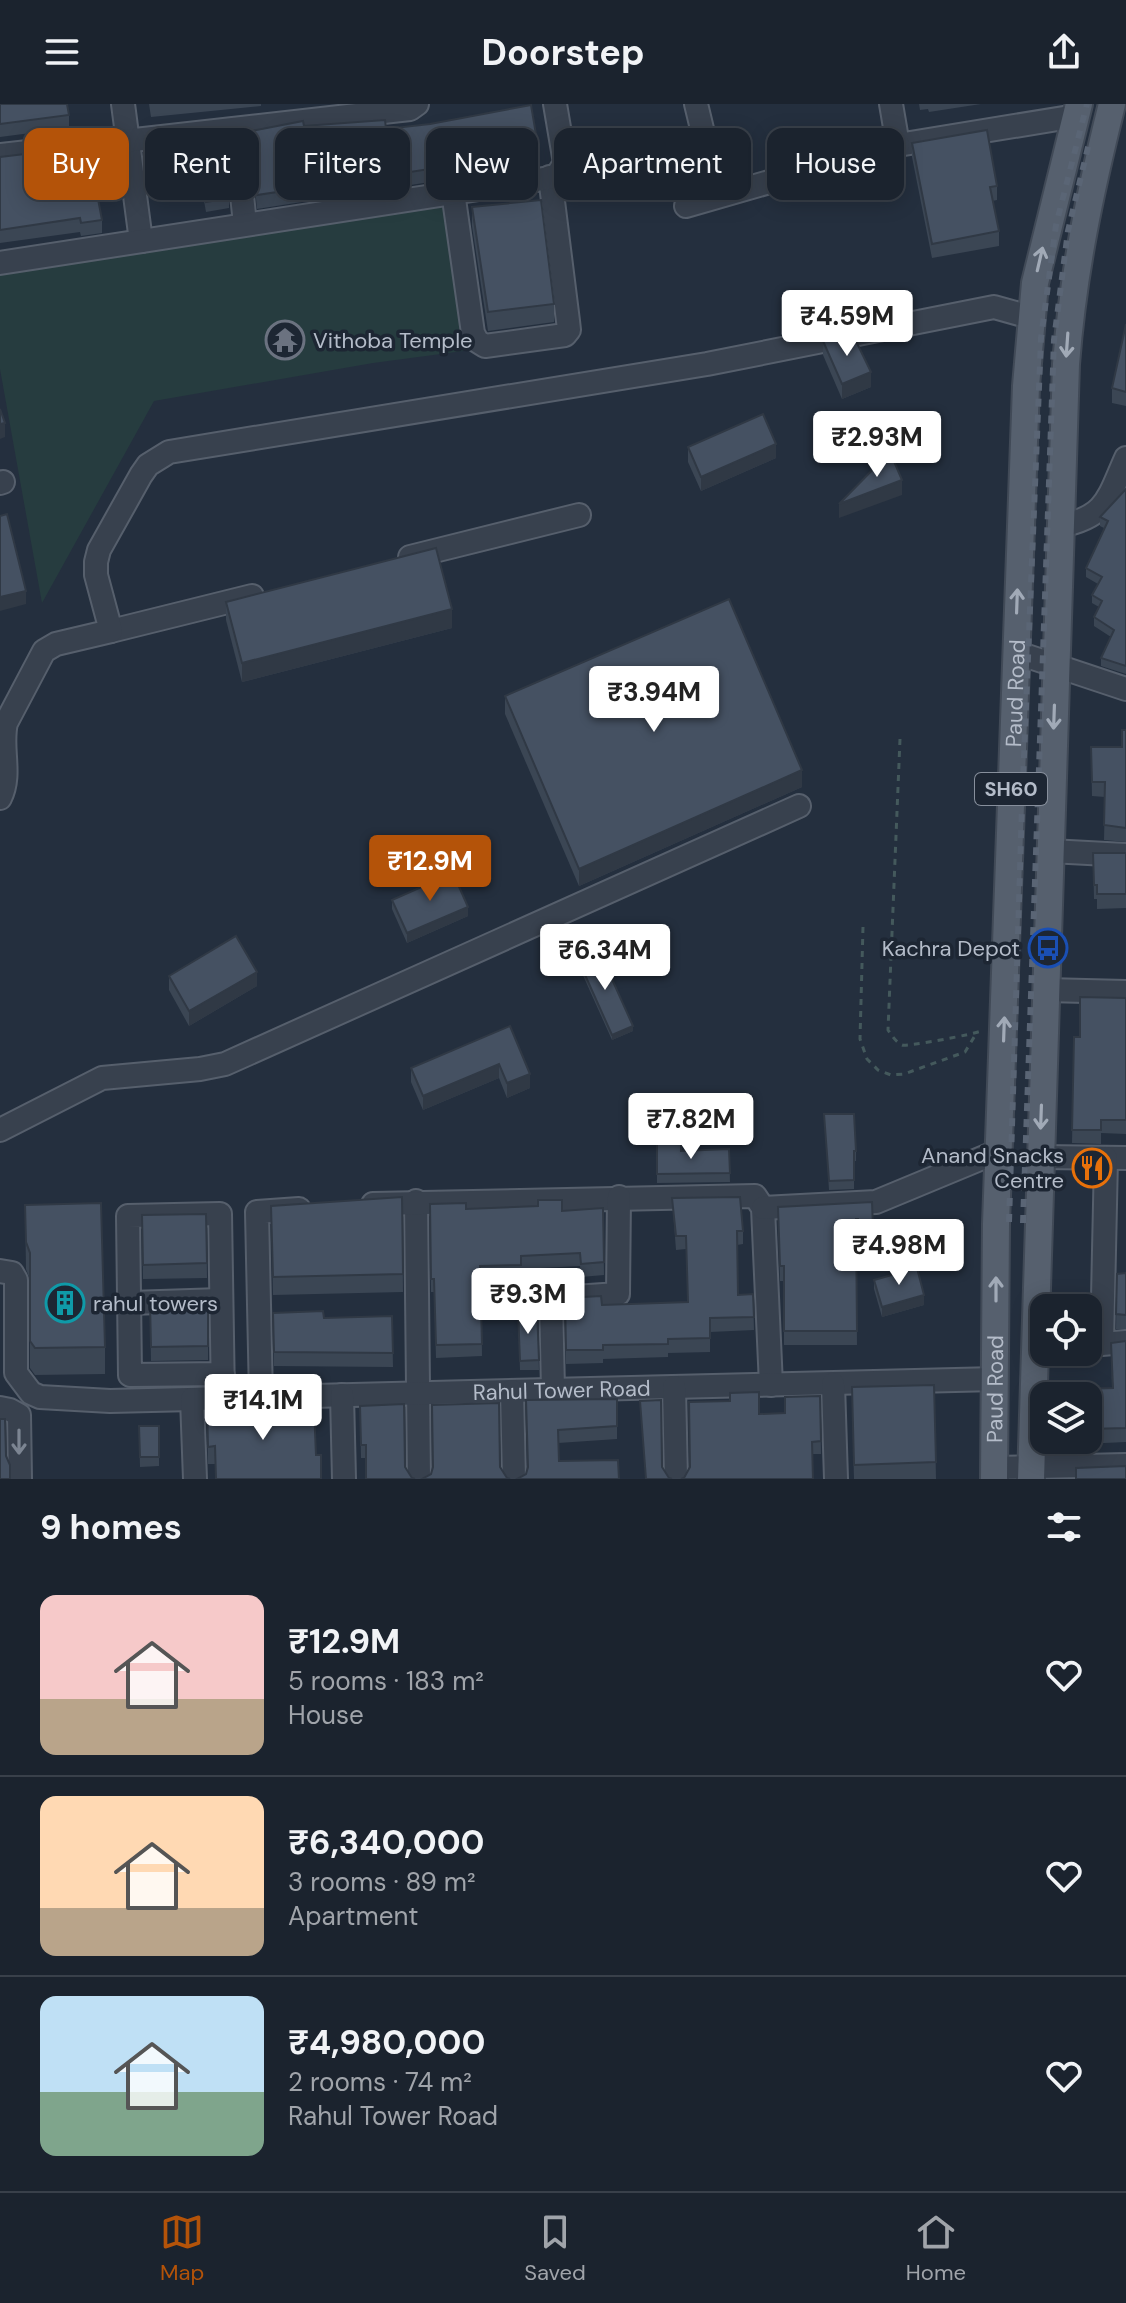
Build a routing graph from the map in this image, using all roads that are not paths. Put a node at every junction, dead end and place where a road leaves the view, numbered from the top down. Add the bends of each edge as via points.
1 (123, 104) edge
2 (417, 104) edge
3 (555, 104) edge
4 (696, 104) edge
5 (891, 104) edge
6 (1112, 104) edge
7 (1078, 110) edge
8 (125, 128) edge
9 (244, 128) edge
10 (702, 128) edge
11 (895, 128) edge
12 (904, 144) edge
13 (24, 152) edge
14 (0, 155) edge
15 (129, 161) edge
16 (550, 177) junction
17 (538, 179) edge
18 (426, 196) edge
19 (242, 200) edge
20 (454, 200) edge
21 (703, 200) edge
22 (686, 206) dead end
23 (245, 224) junction
24 (141, 241) junction
25 (0, 263) edge
26 (1030, 317) junction
27 (1125, 463) edge
28 (579, 515) dead end
29 (1060, 526) junction
30 (389, 562) edge
31 (281, 589) edge
32 (111, 631) junction
33 (1015, 652) junction
34 (1055, 664) junction
35 (1125, 685) edge
36 (0, 798) edge
37 (799, 806) dead end
38 (1050, 851) junction
39 (1126, 855) edge
40 (1046, 990) junction
41 (1126, 992) edge
42 (0, 1130) edge
43 (999, 1151) junction
44 (1040, 1157) junction
45 (1116, 1158) edge
46 (619, 1197) junction
47 (416, 1201) junction
48 (344, 1206) edge
49 (313, 1208) edge
50 (763, 1208) junction
51 (0, 1271) edge
52 (551, 1298) junction
53 (221, 1300) junction
54 (500, 1302) dead end
55 (130, 1303) junction
56 (1126, 1342) edge
57 (223, 1374) junction
58 (996, 1379) junction
59 (833, 1384) junction
60 (771, 1385) junction
61 (674, 1387) junction
62 (553, 1390) junction
63 (512, 1391) junction
64 (342, 1395) junction
65 (419, 1395) junction
66 (261, 1397) junction
67 (223, 1398) junction
68 (192, 1399) junction
69 (0, 1408) edge
70 (1126, 1465) edge
71 (994, 1473) edge
72 (1032, 1473) edge
73 (20, 1479) edge
74 (195, 1479) edge
75 (344, 1479) edge
76 (419, 1479) edge
77 (514, 1479) edge
78 (676, 1479) edge
79 (836, 1479) edge

1 - 8 street
2 - 9 street
3 - 16 street via 565,163 556,177
4 - 10 street
5 - 11 street
6 -> 29 main road, Paud Road / SH60 via 1087,201 1070,312
7 - 12 street
26 -> 7 main road, Paud Road / SH60
13 - 14 street
15 - 24 street
16 - 17 street
16 - 20 street via 569,330 565,335 485,346 477,341
18 - 23 street
19 - 23 street
21 - 22 street
23 - 24 street
24 - 25 street
26 - 32 street via 994,307 707,364 169,452 148,465 99,550 96,575
33 -> 26 main road, Paud Road / SH60
27 - 29 street via 1104,507 1082,522
28 - 30 street
29 - 34 main road, Paud Road / SH60
31 - 32 street
32 - 36 street via 56,644 40,657 3,732 6,785
33 - 34 street
43 -> 33 main road, Paud Road / SH60
34 - 35 street
34 -> 38 main road, Paud Road / SH60
37 - 42 street via 225,1064 102,1078
38 - 39 street
38 - 40 main road, Paud Road / SH60
40 - 41 street
40 -> 44 main road, Paud Road / SH60
43 - 50 street via 876,1202
58 -> 43 main road, Paud Road / SH60
44 - 45 street
44 - 72 main road, Paud Road / SH60
45 - 56 street via 1102,1344
46 - 47 street
46 - 50 street via 752,1195
46 - 52 street via 618,1294
47 - 48 street
47 - 65 street
49 - 66 street via 257,1212
50 - 60 street
51 - 68 street, Rahul Tower Road via 12,1273 16,1280 16,1373 31,1393
52 - 54 street
52 - 62 street
53 - 55 street
53 - 55 street via 220,1214 128,1216
53 - 57 street
55 - 57 street via 130,1375
57 - 67 street
58 - 59 street, Rahul Tower Road
58 - 71 main road, Paud Road / SH60
59 - 60 street, Rahul Tower Road
59 - 79 street
60 - 61 street, Rahul Tower Road
61 - 62 street, Rahul Tower Road
61 - 78 street
62 - 63 street, Rahul Tower Road
63 - 65 street, Rahul Tower Road
63 - 77 street
64 - 65 street, Rahul Tower Road
64 - 66 street, Rahul Tower Road
64 - 75 street
65 - 76 street
66 - 67 street, Rahul Tower Road
67 - 68 street, Rahul Tower Road
68 - 74 street
69 -> 73 street via 19,1415
70 - 72 street
71 - 72 street

